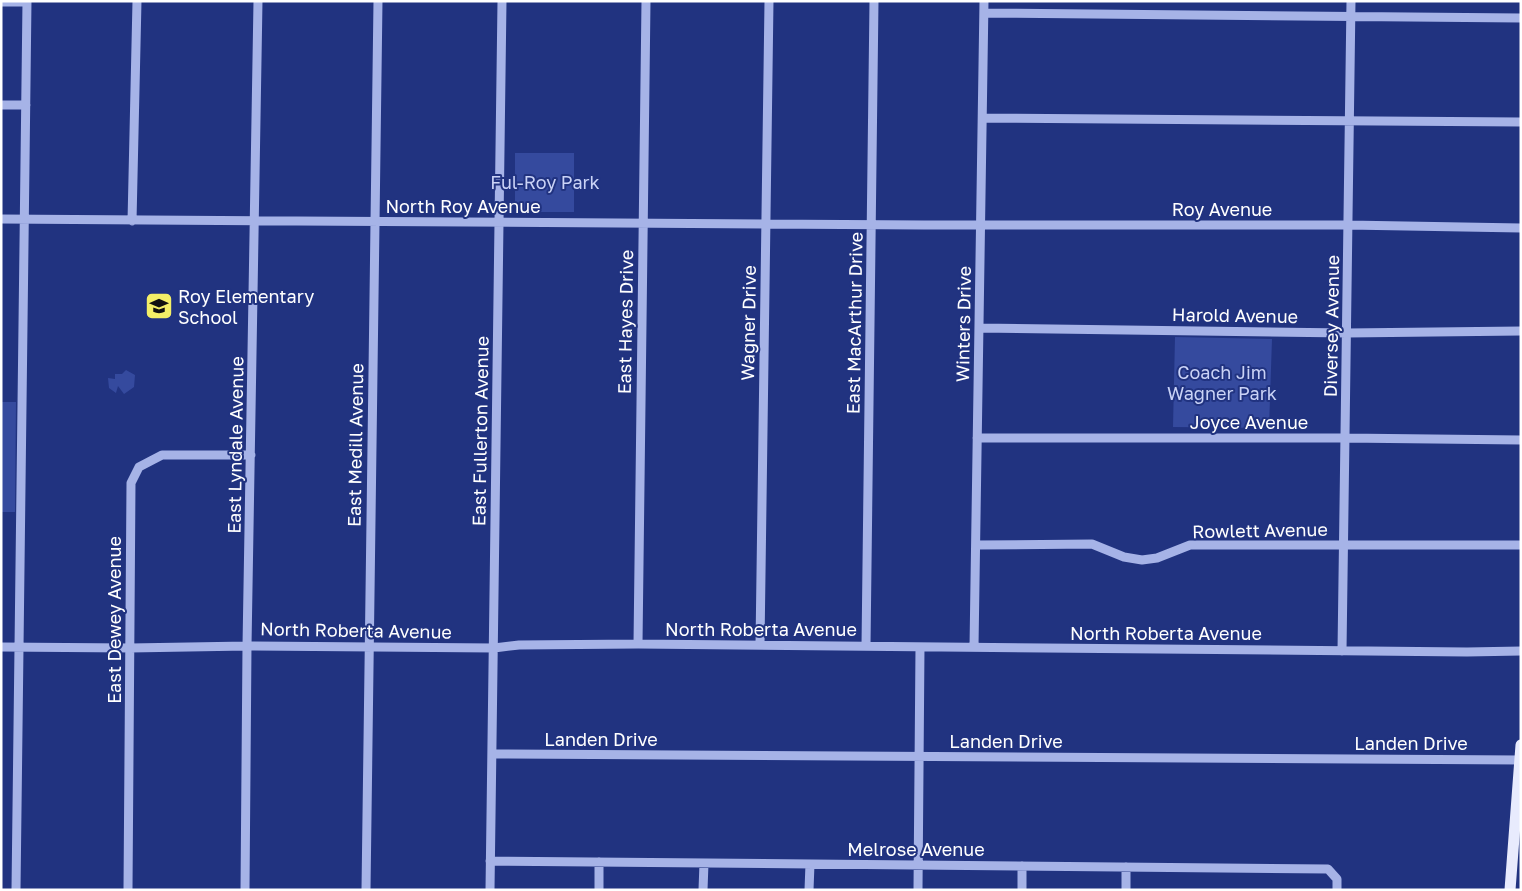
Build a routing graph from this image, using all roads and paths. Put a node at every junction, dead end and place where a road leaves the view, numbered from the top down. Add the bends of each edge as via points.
1 (137, 1) edge
2 (258, 1) edge
3 (378, 1) edge
4 (502, 1) edge
5 (646, 1) edge
6 (769, 1) edge
7 (874, 1) edge
8 (984, 1) edge
9 (1351, 1) edge
10 (1, 2) edge
11 (27, 2) edge
12 (984, 13) junction
13 (1351, 16) junction
14 (1521, 18) edge
15 (1, 105) edge
16 (26, 105) junction
17 (983, 118) junction
18 (1350, 120) junction
19 (1521, 122) edge
20 (1, 219) edge
21 (24, 220) junction
22 (255, 220) junction
23 (132, 221) junction
24 (375, 222) junction
25 (499, 223) junction
26 (643, 223) junction
27 (766, 224) junction
28 (871, 225) junction
29 (924, 225) joint
30 (980, 225) junction
31 (1348, 225) junction
32 (1521, 228) edge
33 (979, 328) junction
34 (1521, 331) edge
35 (1347, 333) junction
36 (977, 438) junction
37 (1345, 438) junction
38 (1521, 440) edge
39 (251, 455) junction
40 (1344, 544) junction
41 (976, 545) junction
42 (1521, 546) edge
43 (638, 644) junction
44 (760, 645) junction
45 (247, 646) junction
46 (866, 646) junction
47 (1, 647) edge
48 (19, 647) junction
49 (369, 647) junction
50 (920, 647) junction
51 (130, 648) junction
52 (494, 648) junction
53 (974, 648) junction
54 (1342, 650) junction
55 (1521, 651) edge
56 (1521, 745) edge
57 (492, 754) junction
58 (920, 757) junction
59 (1520, 760) edge
60 (490, 861) junction
61 (599, 862) junction
62 (704, 863) junction
63 (810, 864) junction
64 (919, 865) junction
65 (1022, 866) junction
66 (1126, 867) junction
67 (16, 890) edge
68 (128, 890) edge
69 (245, 890) edge
70 (366, 890) edge
71 (490, 890) edge
72 (599, 890) edge
73 (703, 890) edge
74 (809, 890) edge
75 (918, 890) edge
76 (1022, 890) edge
77 (1126, 890) edge
78 (1337, 890) edge
79 (1510, 890) edge

1 - 23 street
2 - 22 street, East Lyndale Avenue
3 - 24 street, East Medill Avenue
4 - 25 street, East Fullerton Avenue
5 - 26 street, East Hayes Drive
6 - 27 street, Wagner Drive
7 - 28 street, East MacArthur Drive
8 - 12 street, Winters Drive
9 - 13 street, Diversey Avenue
10 - 11 street
11 - 16 street
12 - 13 street
12 - 17 street, Winters Drive
13 - 14 street
13 - 18 street, Diversey Avenue
15 - 16 street
16 - 21 street
17 - 18 street
17 - 30 street, Winters Drive
18 - 19 street
18 - 31 street, Diversey Avenue
20 - 21 street, North Roy Avenue
21 - 23 street, North Roy Avenue
21 - 48 street
22 - 23 street, North Roy Avenue
22 - 24 street, North Roy Avenue
22 - 39 street, East Lyndale Avenue
24 - 25 street, North Roy Avenue
24 - 49 street, East Medill Avenue
25 - 26 street, North Roy Avenue
25 - 52 street, East Fullerton Avenue
26 - 27 street, North Roy Avenue
26 - 43 street, East Hayes Drive
27 - 28 street, North Roy Avenue
27 - 44 street, Wagner Drive
28 - 29 street, North Roy Avenue
28 - 46 street, East MacArthur Drive
29 - 30 street, Roy Avenue
30 - 31 street, Roy Avenue
30 - 33 street, Winters Drive
31 - 32 street, Roy Avenue
31 - 35 street, Diversey Avenue
33 - 35 street, Harold Avenue
33 - 36 street, Winters Drive
34 - 35 street, Harold Avenue
35 - 37 street, Diversey Avenue
36 - 37 street, Joyce Avenue
36 - 41 street, Winters Drive
37 - 38 street, Joyce Avenue
37 - 40 street, Diversey Avenue
39 - 45 street, East Lyndale Avenue
39 - 51 street, East Dewey Avenue via 162,455 139,467 130,493
40 - 41 street, Rowlett Avenue via 1190,545 1157,558 1142,560 1124,557 1092,544
40 - 42 street, Rowlett Avenue
40 - 54 street, Diversey Avenue
41 - 53 street, Winters Drive
43 - 44 street, North Roberta Avenue
43 - 52 street, North Roberta Avenue
44 - 46 street, North Roberta Avenue
45 - 49 street, North Roberta Avenue
45 - 51 street, North Roberta Avenue
45 - 69 street, East Lyndale Avenue
46 - 50 street, North Roberta Avenue
47 - 48 street, North Roberta Avenue
48 - 51 street, North Roberta Avenue
48 - 67 street
49 - 52 street, North Roberta Avenue
49 - 70 street, East Medill Avenue
50 - 53 street, North Roberta Avenue
50 - 58 street
51 - 68 street, East Dewey Avenue
52 - 57 street, East Fullerton Avenue
53 - 54 street, North Roberta Avenue
54 - 55 street, North Roberta Avenue
56 - 59 main road
57 - 58 street, Landen Drive
57 - 60 street, East Fullerton Avenue
58 - 59 street, Landen Drive
58 - 64 street
59 - 79 main road
60 - 61 street, Melrose Avenue
60 - 71 street, East Fullerton Avenue
61 - 62 street, Melrose Avenue
61 - 72 street
62 - 63 street, Melrose Avenue
62 - 73 street
63 - 64 street, Melrose Avenue
63 - 74 street
64 - 65 street, Melrose Avenue
64 - 75 street
65 - 66 street, Melrose Avenue
65 - 76 street
66 - 77 street
66 - 78 street, Melrose Avenue via 1328,868 1337,879

